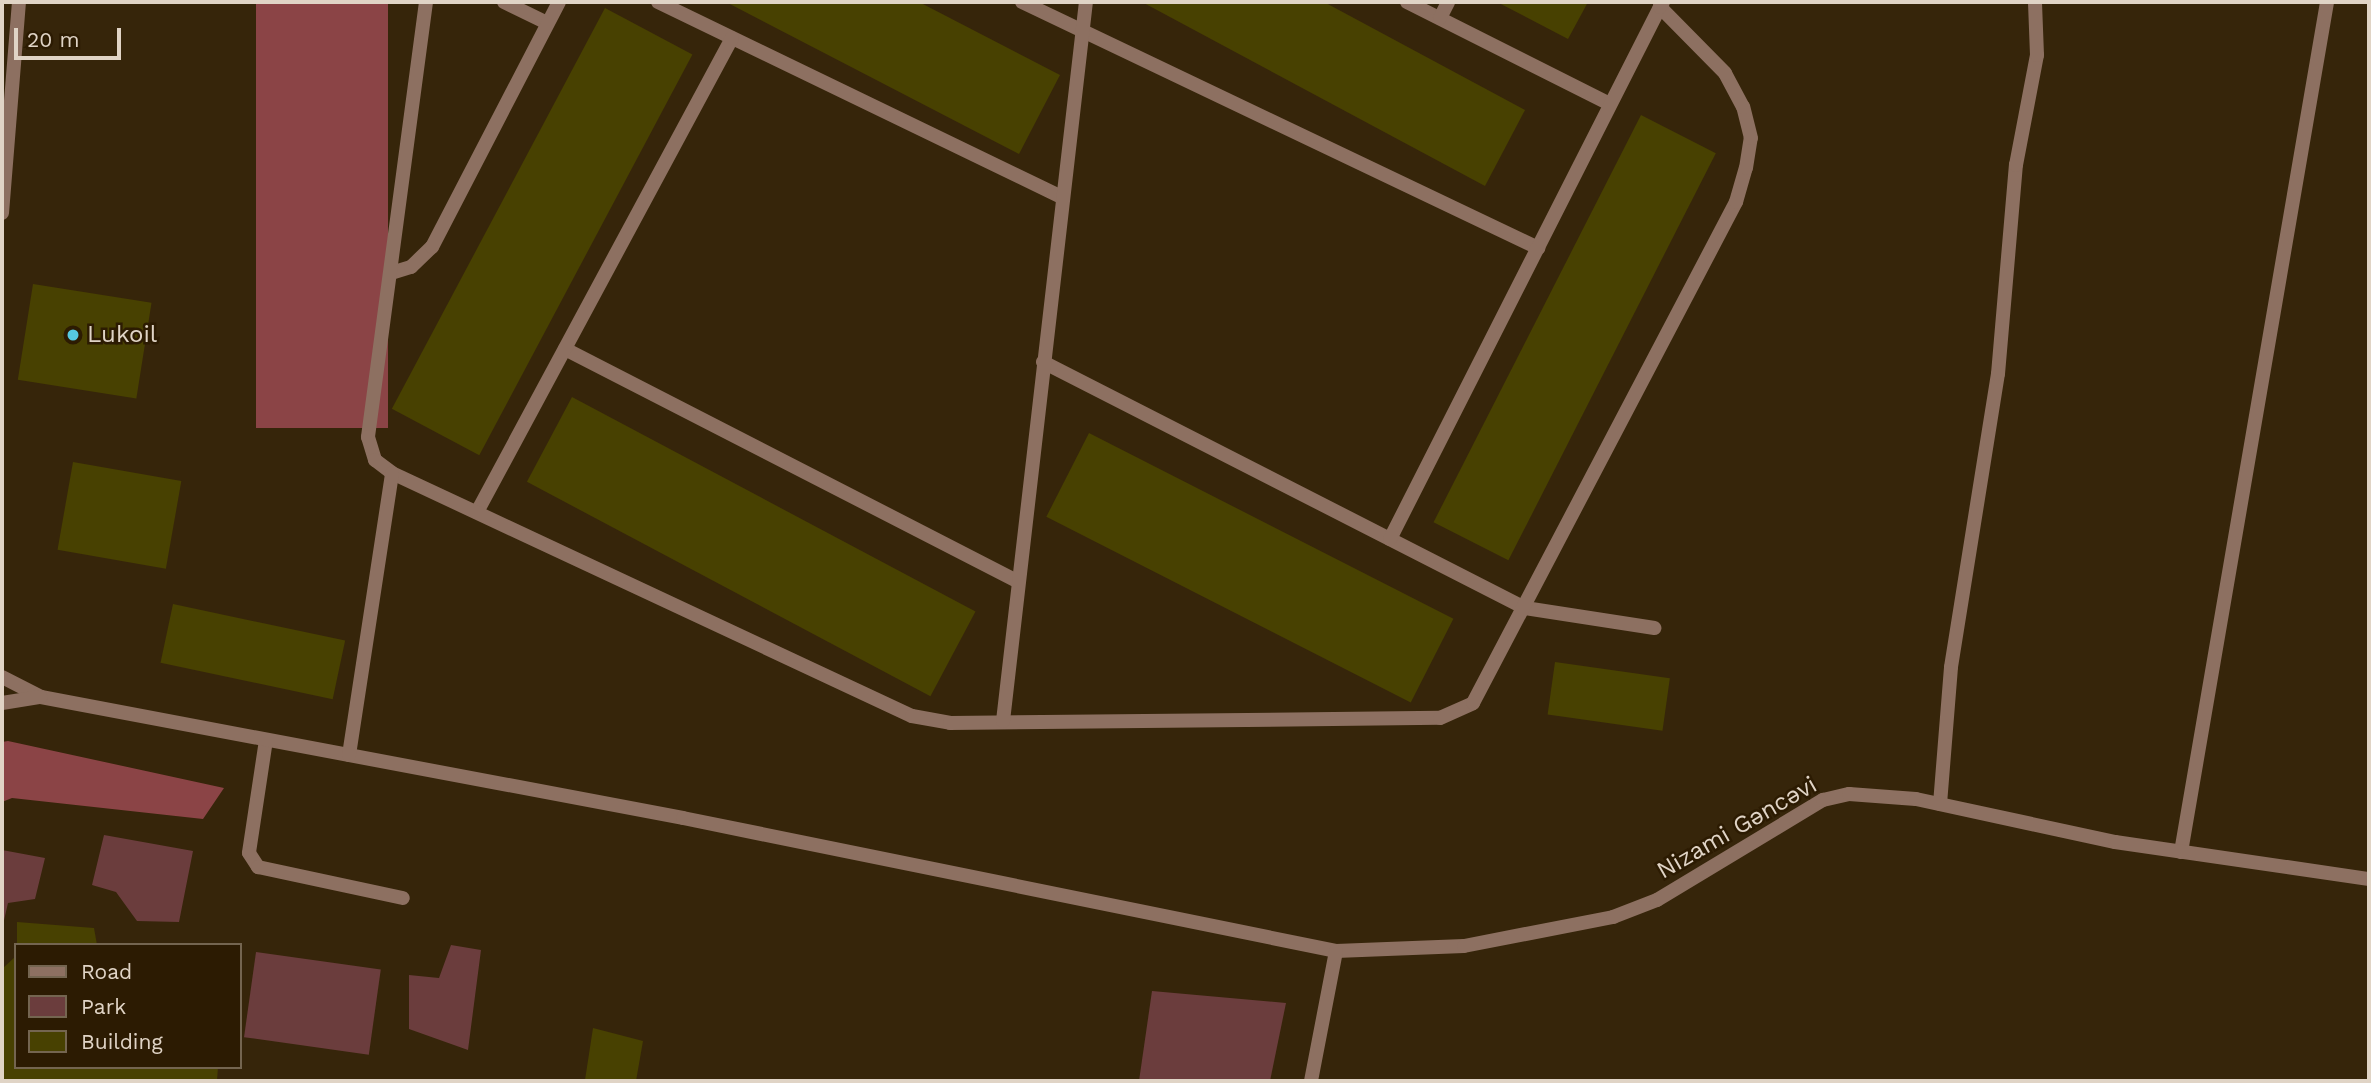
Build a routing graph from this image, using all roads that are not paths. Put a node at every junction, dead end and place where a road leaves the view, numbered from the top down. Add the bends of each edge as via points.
1 (19, 2) edge
2 (426, 2) edge
3 (505, 2) edge
4 (559, 2) edge
5 (658, 2) edge
6 (1022, 2) edge
7 (1086, 2) edge
8 (1408, 2) edge
9 (1448, 2) edge
10 (2035, 2) edge
11 (2328, 2) edge
12 (1661, 4) edge
13 (1440, 18) junction
14 (547, 23) junction
15 (1083, 30) junction
16 (732, 37) junction
17 (1610, 104) junction
18 (1062, 197) junction
19 (2, 213) edge
20 (1538, 248) junction
21 (391, 273) junction
22 (565, 349) junction
23 (1043, 362) junction
24 (392, 472) junction
25 (477, 512) junction
26 (1390, 539) junction
27 (1017, 581) junction
28 (1525, 608) junction
29 (1654, 628) dead end
30 (2, 677) edge
31 (41, 697) junction
32 (2, 703) edge
33 (1003, 721) junction
34 (266, 740) junction
35 (349, 755) junction
36 (1940, 804) junction
37 (2181, 852) junction
38 (2369, 879) edge
39 (403, 898) dead end
40 (1336, 951) junction
41 (1311, 1081) edge

1 - 19 street
2 - 21 street
3 - 14 street
4 - 14 street
5 - 16 street
6 - 15 street
7 - 15 street
8 - 13 street
9 - 13 street
10 - 36 street via 2037,55 2016,165 1998,374 1951,667
11 - 37 street
12 - 17 street
12 - 28 street via 1726,73 1743,107 1751,138 1746,168 1736,202
13 - 17 street
14 - 21 street via 432,247 411,267
15 - 18 street
15 - 20 street
16 - 18 street
16 - 22 street
17 - 20 street
18 - 23 street
20 - 26 street
21 - 24 street via 368,437 375,460
22 - 25 street
22 - 27 street
23 - 26 street
23 - 27 street
24 - 25 street
24 - 35 street
25 - 33 street via 912,716 950,723
26 - 28 street
27 - 33 street
28 - 29 street
28 - 33 street via 1473,703 1440,718
30 - 31 street
31 - 32 street
31 - 34 street, Nizami Gəncəvi
34 - 35 street, Nizami Gəncəvi
34 - 39 street via 249,853 258,867
35 - 40 street, Nizami Gəncəvi
36 - 37 street, Nizami Gəncəvi
36 - 40 street, Nizami Gəncəvi via 1849,794 1823,800 1657,900 1613,917 1464,946
37 - 38 street, Nizami Gəncəvi
40 - 41 street

